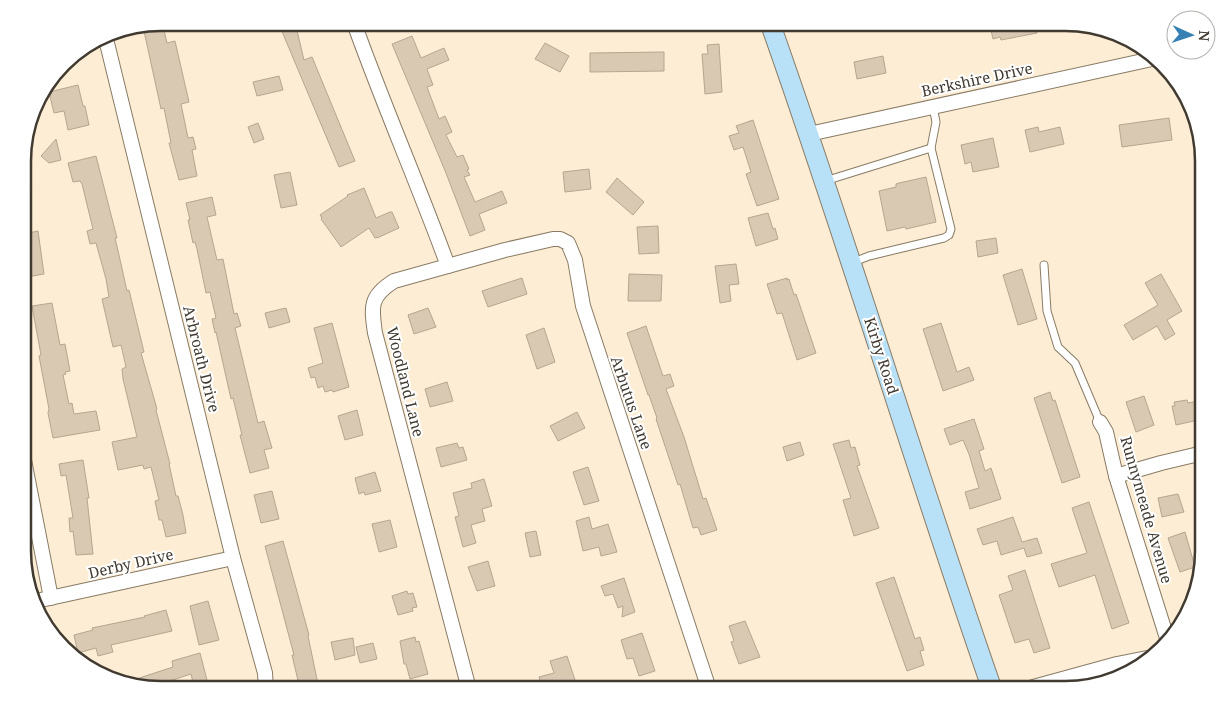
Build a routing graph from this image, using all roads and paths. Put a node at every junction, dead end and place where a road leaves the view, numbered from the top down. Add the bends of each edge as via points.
1 (357, 31) edge
2 (773, 31) edge
3 (106, 44) edge
4 (1147, 60) edge
5 (933, 107) junction
6 (809, 134) junction
7 (931, 148) junction
8 (825, 181) junction
9 (851, 263) junction
10 (1044, 265) dead end
11 (448, 266) junction
12 (1100, 422) joint
13 (1194, 455) edge
14 (1116, 476) junction
15 (31, 496) edge
16 (233, 558) junction
17 (51, 598) junction
18 (41, 600) edge
19 (1165, 633) edge
20 (1134, 660) edge
21 (706, 680) edge
22 (989, 680) edge
23 (1058, 680) edge
24 (265, 681) edge
25 (467, 681) edge

1 - 11 street
2 - 6 main road, Kirby Road
3 - 16 street, Arbroath Drive
4 - 5 street, Berkshire Drive
5 - 6 street, Berkshire Drive
5 - 7 lane via 936,122
6 - 8 main road, Kirby Road
7 - 8 lane
7 - 9 lane via 949,217 949,235
8 - 9 main road, Kirby Road
9 - 22 main road, Kirby Road
10 - 12 lane via 1047,311 1058,346 1076,363
11 - 21 street, Arbutus Lane via 553,239 568,243 575,260 582,306
11 - 25 street, Woodland Lane via 394,281 377,294 372,315
12 - 14 street, Runnymeade Avenue via 1106,432
13 - 14 street
14 - 19 street, Runnymeade Avenue
15 - 17 street
16 - 17 street, Derby Drive
16 - 24 street, Arbroath Drive
17 - 18 street, Derby Drive
20 - 23 street

